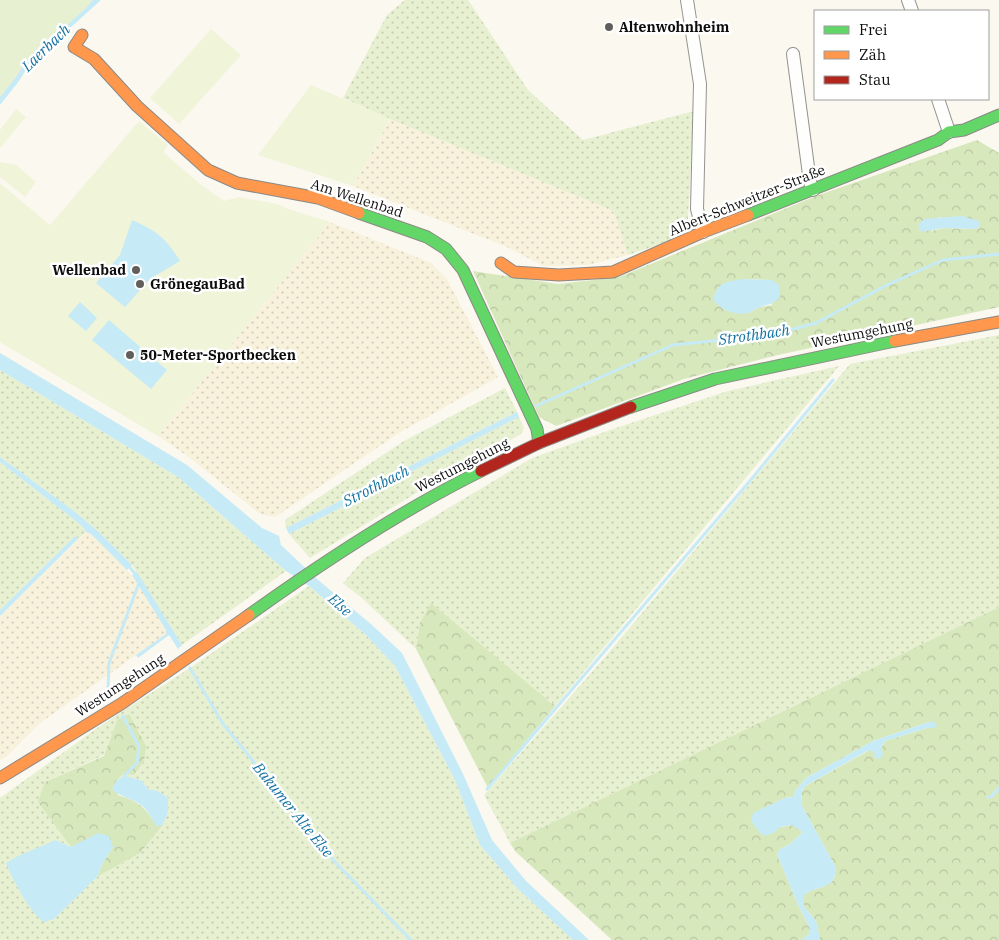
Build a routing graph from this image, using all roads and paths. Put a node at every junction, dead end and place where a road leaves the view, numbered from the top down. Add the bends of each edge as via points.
1 (687, 0) edge
2 (82, 35) dead end
3 (793, 54) dead end
4 (938, 100) edge
5 (999, 114) edge
6 (949, 132) junction
7 (813, 190) junction
8 (703, 232) junction
9 (501, 263) dead end
10 (999, 322) edge
11 (539, 443) junction
12 (0, 778) edge

1 - 8 street via 700,84 697,210
2 - 11 street, Am Wellenbad via 74,46 94,59 137,106 208,170 237,183 318,198 427,237 446,249 463,270 537,430
3 - 7 street
4 - 6 street
5 - 6 street, Albert-Schweitzer-Straße via 964,130
6 - 7 street, Albert-Schweitzer-Straße via 938,140
7 - 8 street, Albert-Schweitzer-Straße
8 - 9 street, Albert-Schweitzer-Straße via 613,272 559,275 514,272
10 - 11 street, Westumgehung via 715,379 624,408
11 - 12 street, Westumgehung via 418,504 328,561 121,704

